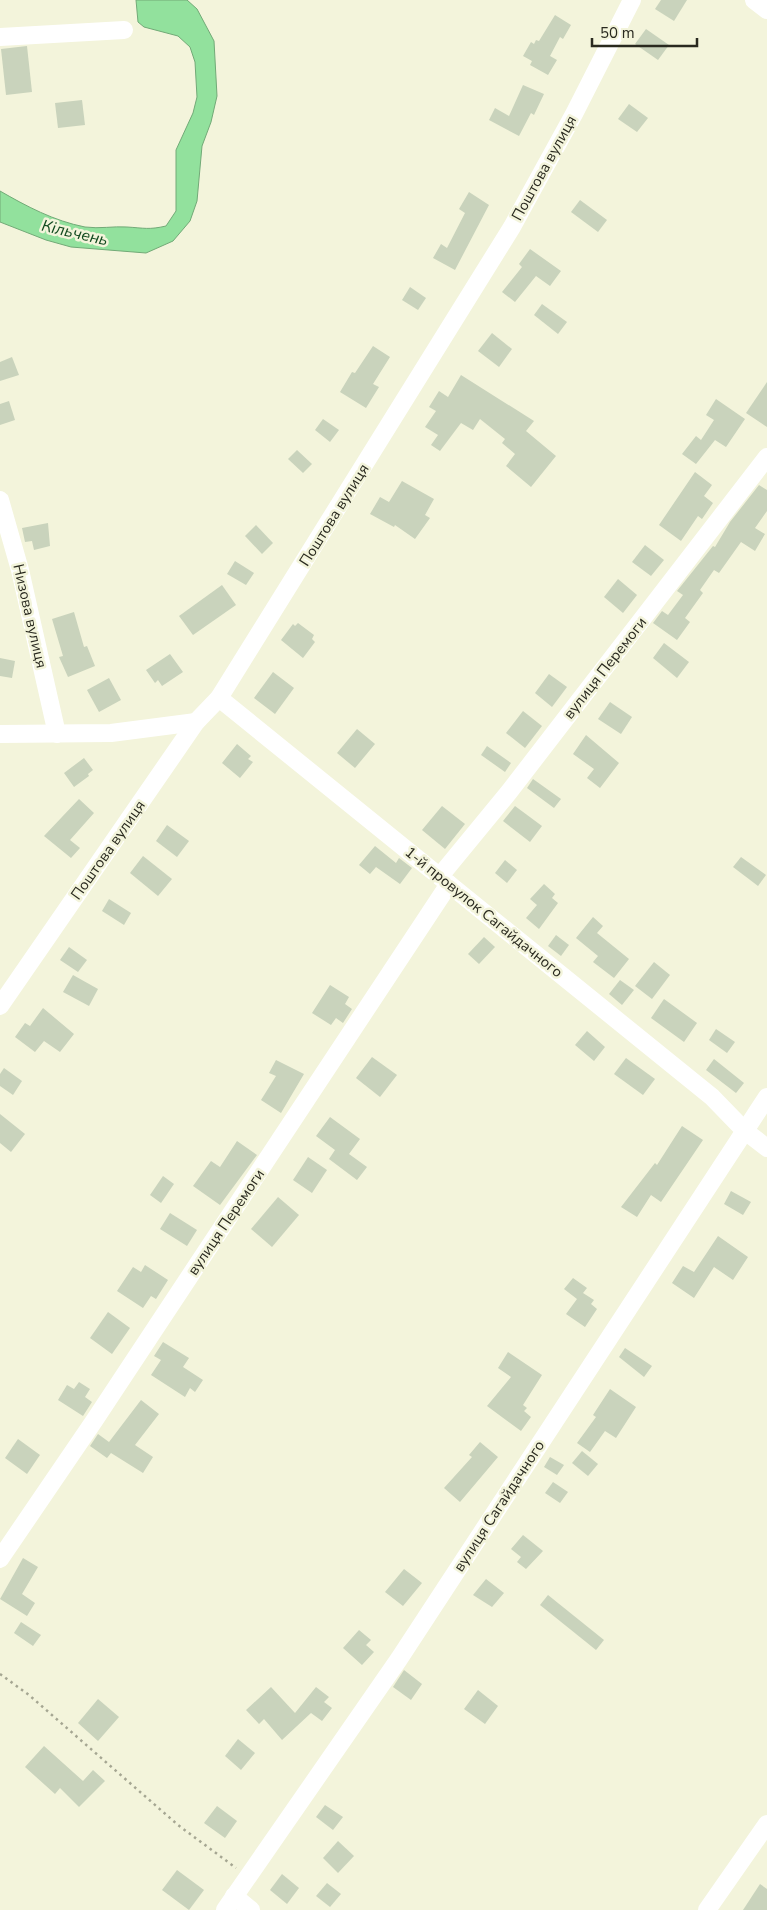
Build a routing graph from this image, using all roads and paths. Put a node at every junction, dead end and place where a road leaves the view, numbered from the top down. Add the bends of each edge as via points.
1 (632, 0) edge
2 (754, 0) edge
3 (767, 10) edge
4 (124, 30) dead end
5 (0, 37) edge
6 (767, 457) edge
7 (0, 500) edge
8 (219, 698) junction
9 (196, 722) junction
10 (0, 734) edge
11 (57, 734) junction
12 (445, 880) junction
13 (0, 1006) edge
14 (767, 1097) edge
15 (745, 1131) junction
16 (767, 1148) edge
17 (0, 1559) edge
18 (0, 1674) edge
19 (767, 1824) edge
20 (247, 1877) junction
21 (230, 1903) edge
22 (251, 1910) edge
23 (707, 1910) edge

1 - 8 street, Поштова вулиця via 512,227
2 - 3 street
4 - 5 street
6 - 12 street, вулиця Перемоги
7 - 11 street, Низова вулиця via 20,570
8 - 9 street, Поштова вулиця
8 - 12 street, 1-й провулок Сагайдачного
9 - 11 street via 111,734
9 - 13 street, Поштова вулиця
10 - 11 street
12 - 15 street, 1-й провулок Сагайдачного via 712,1097
12 - 17 street, вулиця Перемоги via 94,1421
14 - 15 street, вулиця Сагайдачного
15 - 16 street, 1-й провулок Сагайдачного
15 - 20 street, вулиця Сагайдачного via 399,1659
18 - 20 path via 29,1695 178,1825
19 - 23 street
20 - 21 street, вулиця Сагайдачного
21 - 22 street

